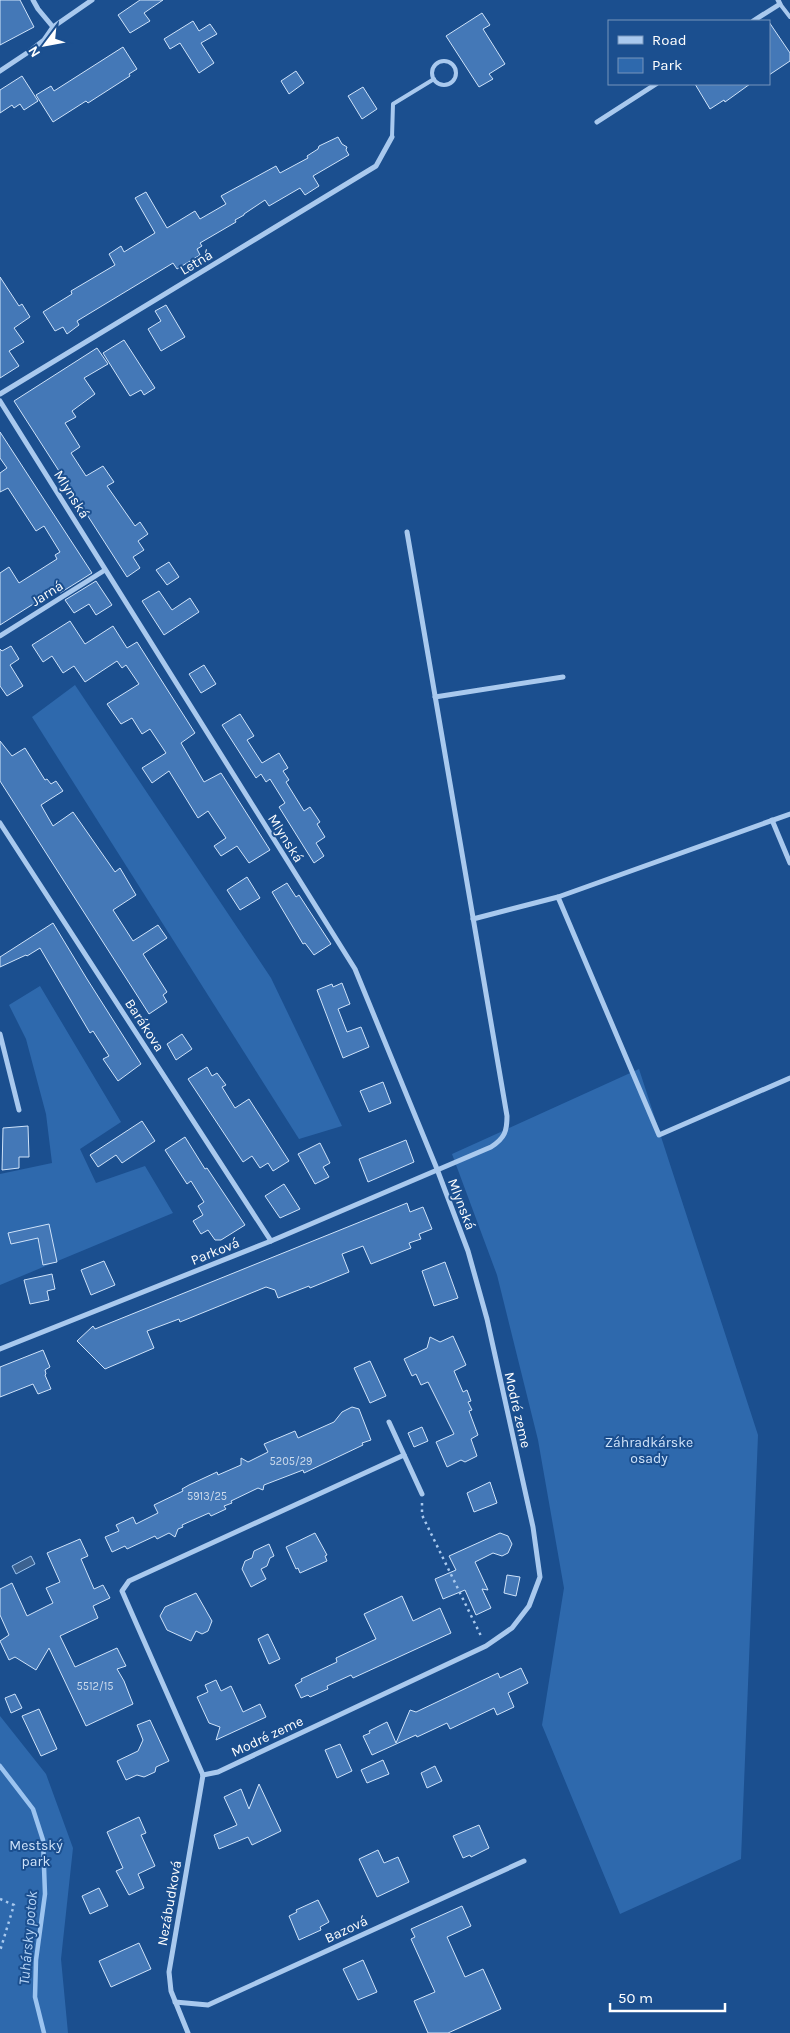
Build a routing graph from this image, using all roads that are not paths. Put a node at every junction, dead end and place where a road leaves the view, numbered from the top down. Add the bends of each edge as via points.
1 (33, 0) edge
2 (89, 1) edge
3 (779, 2) edge
4 (790, 17) edge
5 (754, 20) edge
6 (53, 27) junction
7 (0, 71) edge
8 (434, 79) junction
9 (654, 85) edge
10 (596, 122) dead end
11 (392, 137) joint
12 (0, 394) edge
13 (0, 401) edge
14 (407, 532) dead end
15 (105, 570) junction
16 (0, 636) edge
17 (563, 677) dead end
18 (435, 697) junction
19 (790, 814) edge
20 (772, 820) junction
21 (0, 822) edge
22 (790, 863) edge
23 (558, 896) junction
24 (473, 919) junction
25 (0, 1034) edge
26 (790, 1078) edge
27 (18, 1110) dead end
28 (437, 1169) junction
29 (271, 1240) junction
30 (487, 1319) joint
31 (0, 1349) edge
32 (389, 1422) dead end
33 (404, 1455) junction
34 (422, 1494) road end
35 (203, 1775) junction
36 (524, 1861) dead end
37 (175, 2002) junction
38 (188, 2033) edge

1 - 6 street
2 - 6 street
3 - 4 lane
3 - 5 street
6 - 7 street via 44,40
8 - 8 lane via 443,85 453,81 454,66 446,61 440,62 433,69
8 - 11 lane via 393,104
9 - 10 street
11 - 12 street, Letná via 376,166
13 - 15 street, Mlynská
14 - 18 street
15 - 16 street, Jarná
15 - 28 street, Mlynská via 354,969
17 - 18 street
18 - 24 street
19 - 20 street
20 - 22 street
20 - 23 street
21 - 29 street, Barákova
23 - 24 street
23 - 26 street via 659,1134
24 - 28 street, Parková via 507,1116 506,1132 491,1147
25 - 27 street
28 - 29 street, Parková
28 - 30 street, Mlynská via 468,1250
29 - 31 street, Parková
30 - 35 street, Modré zeme via 533,1526 540,1577 528,1606 512,1628 486,1646 218,1772
32 - 33 street
33 - 34 street
33 - 35 street via 129,1581 122,1592
35 - 37 street, Nezábudková via 170,1964 170,1984
36 - 37 street, Bazová via 208,2005
37 - 38 street, Nezábudková

